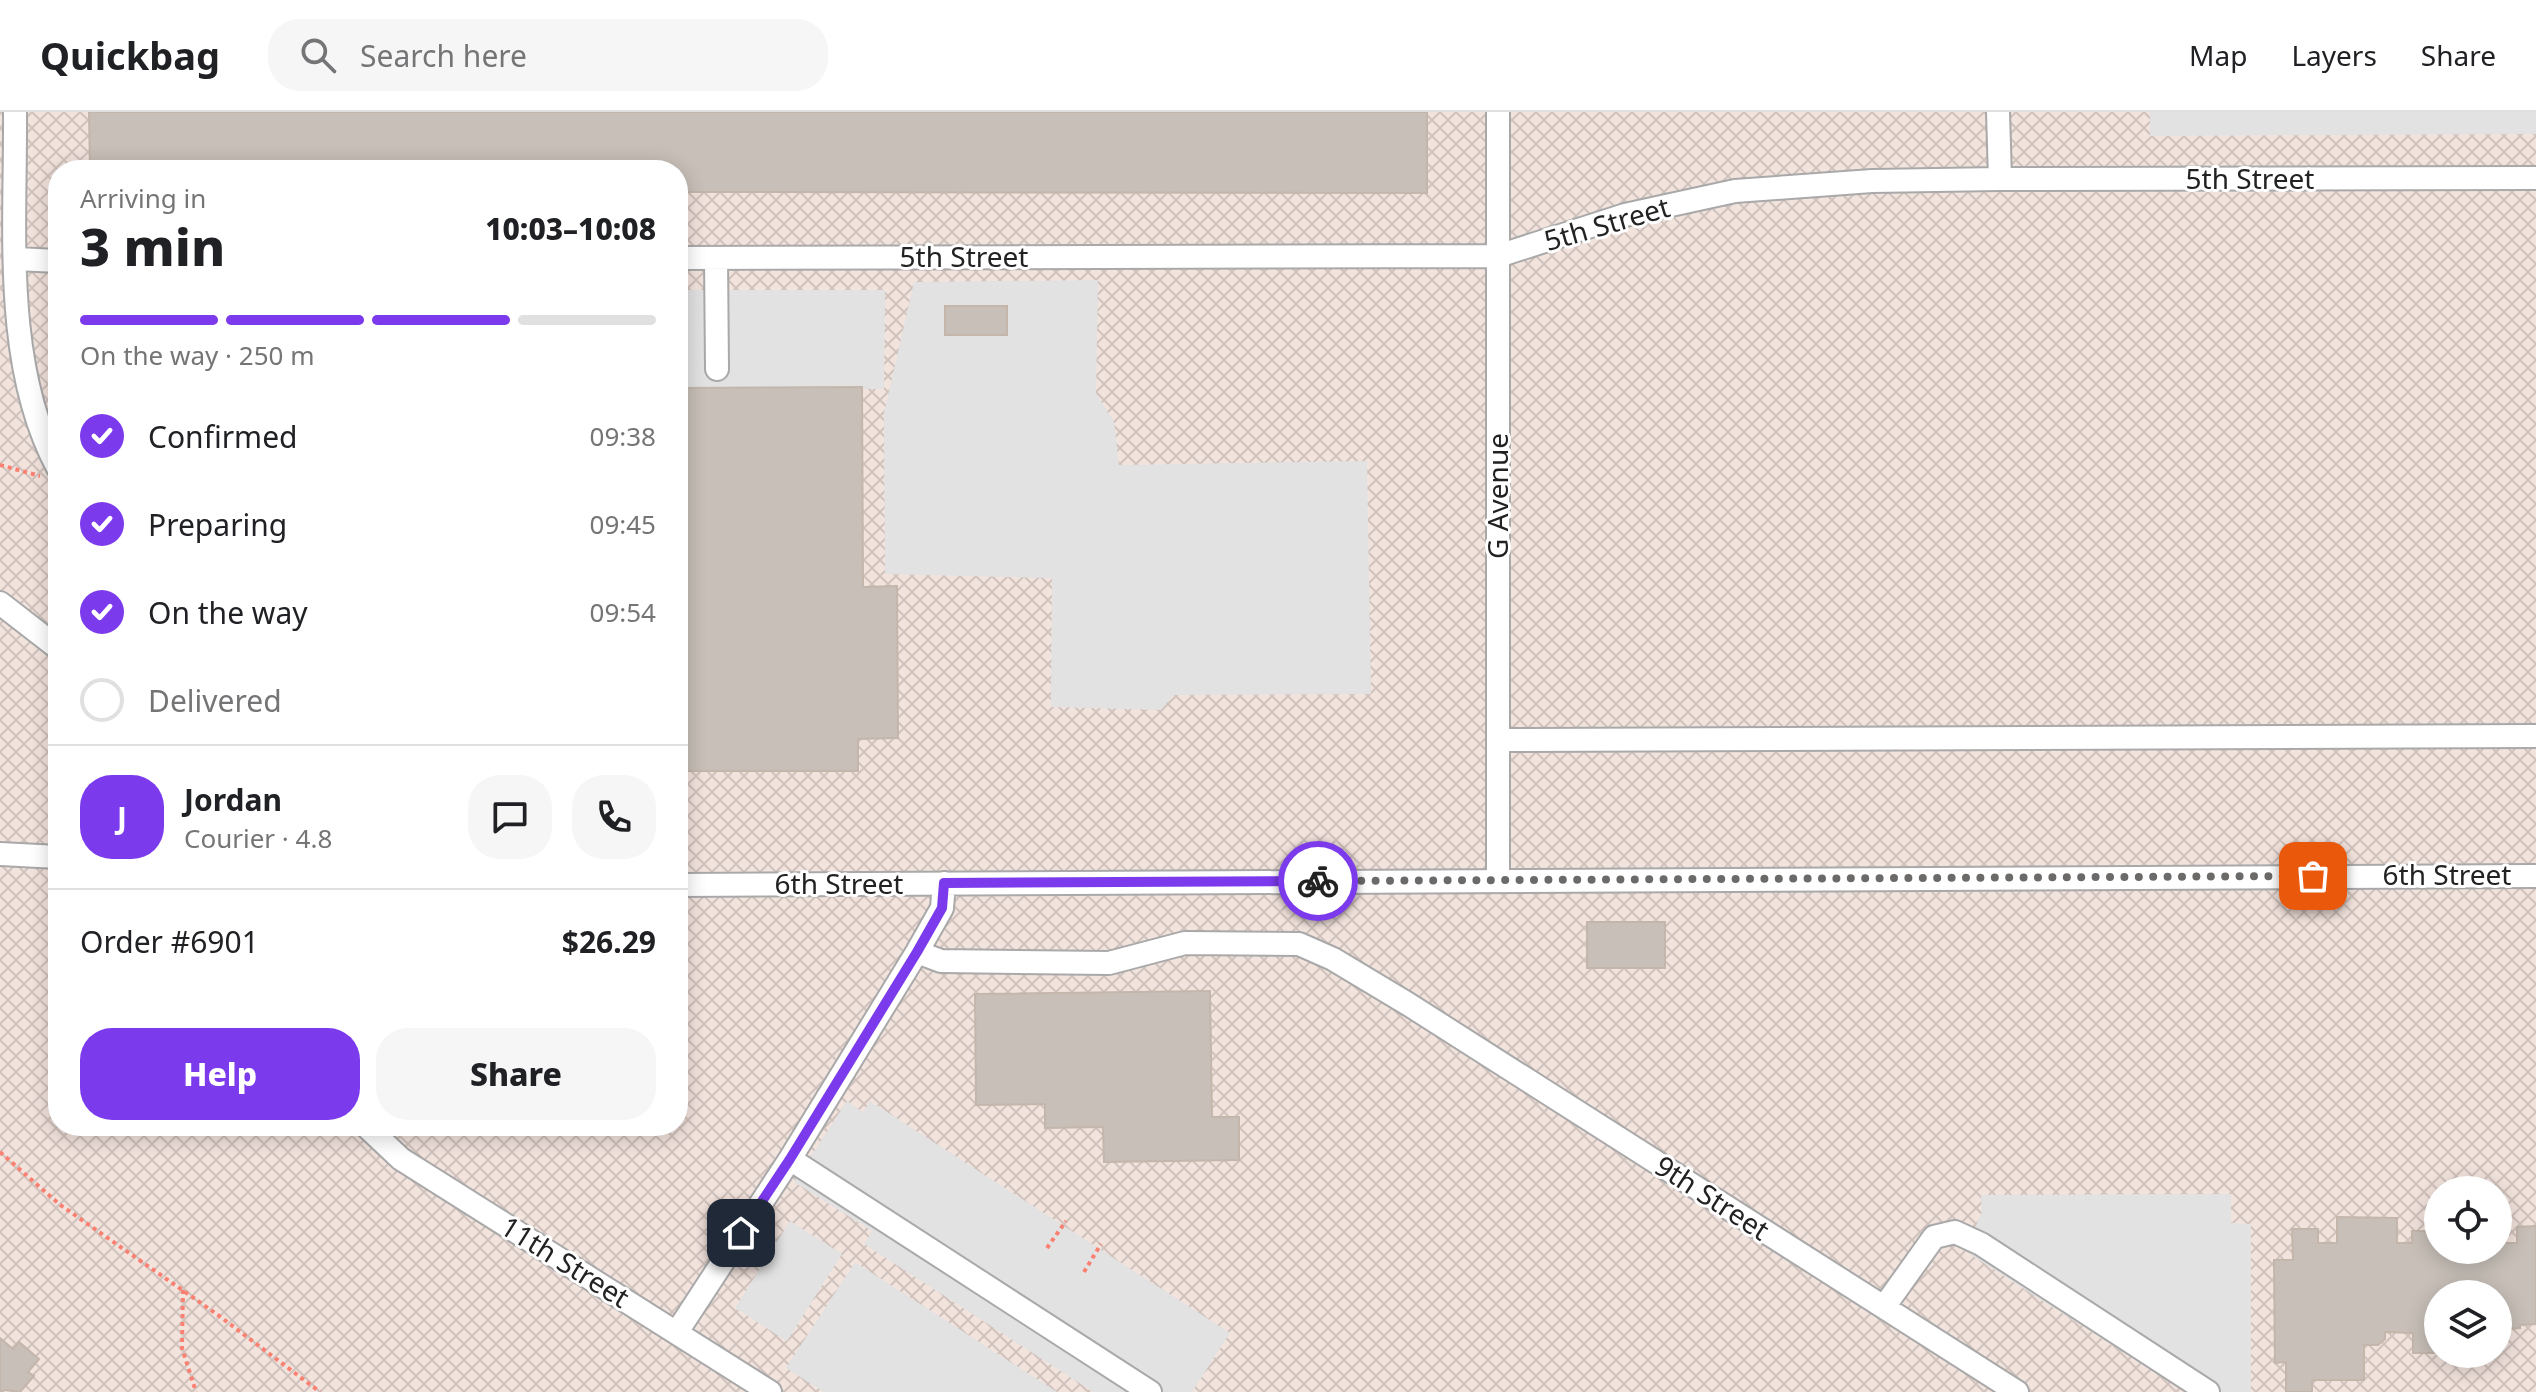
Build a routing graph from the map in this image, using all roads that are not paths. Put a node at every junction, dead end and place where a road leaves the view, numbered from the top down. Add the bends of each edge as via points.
1 (15, 112) edge
2 (1498, 112) edge
3 (1998, 112) edge
4 (2536, 178) edge
5 (2000, 179) junction
6 (1498, 256) junction
7 (688, 258) edge
8 (716, 258) junction
9 (16, 259) junction
10 (48, 261) edge
11 (717, 369) dead end
12 (48, 459) edge
13 (0, 603) edge
14 (48, 640) edge
15 (2536, 736) edge
16 (1498, 740) junction
17 (0, 854) edge
18 (48, 856) edge
19 (2536, 876) edge
20 (1498, 880) junction
21 (944, 883) junction
22 (688, 885) edge
23 (917, 952) junction
24 (377, 1136) edge
25 (790, 1159) junction
26 (1884, 1307) junction
27 (677, 1332) junction
28 (770, 1392) edge
29 (1150, 1392) edge
30 (2017, 1392) edge
31 (2208, 1392) edge

1 - 9 lane
2 - 6 lane, G Avenue
3 - 5 lane
4 - 5 lane, 5th Street
5 - 6 lane, 5th Street via 1735,191 1625,215
6 - 8 lane, 5th Street
6 - 16 lane, G Avenue
7 - 8 lane, 5th Street
8 - 11 lane
9 - 10 lane
9 - 12 lane via 30,393
13 - 14 lane
15 - 16 lane
16 - 20 lane, G Avenue
17 - 18 lane
19 - 20 lane, 6th Street
20 - 21 lane, 6th Street
21 - 22 lane, 6th Street
21 - 23 lane via 942,908
23 - 25 lane
23 - 26 lane, 9th Street via 941,961 1109,963 1185,943 1299,944 1408,1004
24 - 27 lane, 11th Street via 401,1159
25 - 27 lane
25 - 29 lane
26 - 30 lane, 9th Street
26 - 31 lane via 1934,1237 1955,1232
27 - 28 lane, 11th Street

